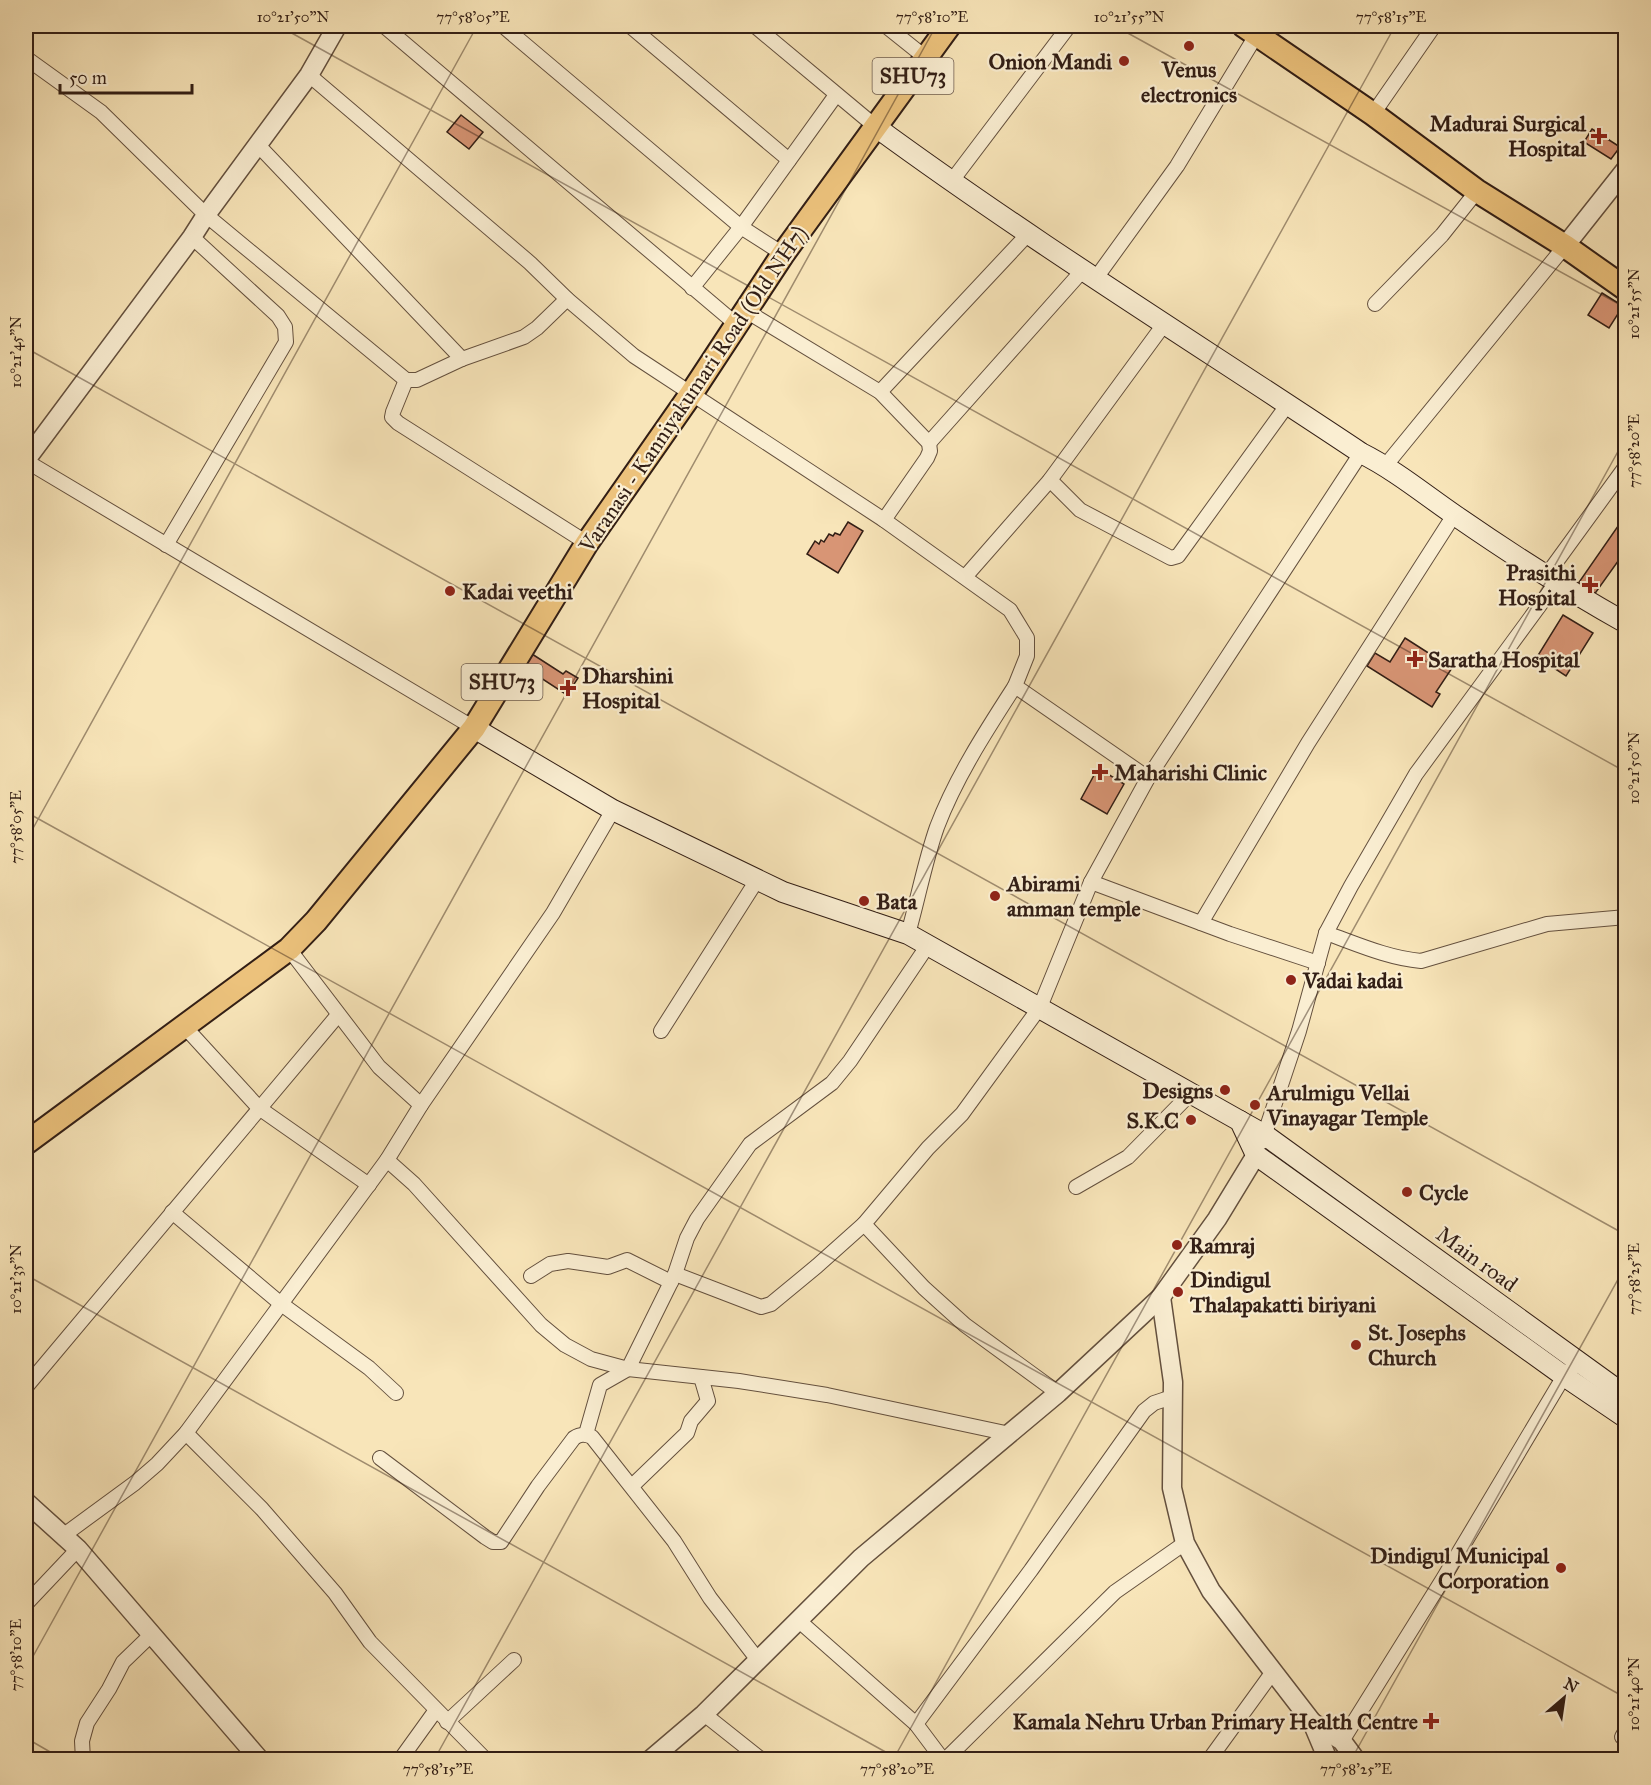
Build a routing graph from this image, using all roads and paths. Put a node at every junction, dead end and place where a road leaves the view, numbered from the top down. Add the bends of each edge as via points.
1 (337, 26) edge
2 (384, 26) edge
3 (503, 26) edge
4 (630, 26) edge
5 (755, 26) edge
6 (886, 26) edge
7 (949, 26) edge
8 (1069, 26) edge
9 (1434, 26) edge
10 (1251, 29) edge
11 (26, 58) edge
12 (926, 58) junction
13 (309, 75) junction
14 (836, 94) junction
15 (1372, 114) junction
16 (876, 127) junction
17 (258, 145) junction
18 (789, 160) junction
19 (1626, 170) edge
20 (951, 182) junction
21 (1478, 191) junction
22 (206, 215) junction
23 (741, 227) junction
24 (1028, 234) junction
25 (192, 237) junction
26 (1565, 246) junction
27 (783, 254) junction
28 (1090, 274) junction
29 (1622, 281) edge
30 (692, 288) junction
31 (567, 299) junction
32 (1375, 304) dead end
33 (741, 318) junction
34 (1165, 323) junction
35 (462, 359) junction
36 (406, 380) junction
37 (880, 393) junction
38 (691, 394) junction
39 (1288, 404) junction
40 (929, 443) junction
41 (1361, 453) junction
42 (26, 460) edge
43 (1386, 465) junction
44 (1626, 466) edge
45 (1050, 480) junction
46 (1454, 515) junction
47 (884, 520) junction
48 (587, 543) junction
49 (166, 545) junction
50 (965, 577) junction
51 (1551, 580) junction
52 (1626, 623) edge
53 (1015, 686) junction
54 (474, 728) junction
55 (1148, 778) junction
56 (613, 810) junction
57 (757, 880) junction
58 (1091, 882) junction
59 (1626, 917) edge
60 (1201, 923) junction
61 (1326, 933) junction
62 (908, 934) junction
63 (928, 945) junction
64 (288, 949) junction
65 (1318, 963) junction
66 (1041, 1007) junction
67 (338, 1015) junction
68 (184, 1026) junction
69 (661, 1031) dead end
70 (1191, 1093) junction
71 (421, 1105) junction
72 (259, 1108) junction
73 (1240, 1121) junction
74 (1266, 1135) junction
75 (26, 1143) edge
76 (1256, 1155) junction
77 (387, 1160) junction
78 (369, 1185) junction
79 (1076, 1188) dead end
80 (172, 1212) junction
81 (864, 1224) junction
82 (531, 1276) dead end
83 (673, 1278) junction
84 (1161, 1296) junction
85 (280, 1303) junction
86 (628, 1369) junction
87 (1570, 1369) junction
88 (701, 1377) junction
89 (26, 1387) edge
90 (1058, 1393) junction
91 (396, 1394) dead end
92 (1626, 1396) edge
93 (1172, 1397) junction
94 (1626, 1418) edge
95 (186, 1433) junction
96 (586, 1434) junction
97 (1010, 1434) junction
98 (380, 1458) dead end
99 (632, 1486) junction
100 (26, 1502) edge
101 (64, 1535) junction
102 (1185, 1543) junction
103 (78, 1549) junction
104 (26, 1604) edge
105 (798, 1620) junction
106 (152, 1634) junction
107 (514, 1660) dead end
108 (758, 1660) junction
109 (1272, 1673) junction
110 (436, 1710) junction
111 (705, 1714) junction
112 (447, 1722) junction
113 (1312, 1722) junction
114 (916, 1724) junction
115 (1342, 1741) junction
116 (83, 1760) edge
117 (260, 1760) edge
118 (400, 1760) edge
119 (486, 1760) edge
120 (650, 1760) edge
121 (762, 1760) edge
122 (944, 1760) edge
123 (1209, 1760) edge
124 (1328, 1760) edge
125 (1356, 1760) edge

1 - 13 street
2 - 30 street
3 - 23 street
4 - 18 street
5 - 14 street
6 - 12 street
7 - 12 main road, Varanasi - Kanniyakumari Road (Old NH7) / SHU73
8 - 20 street
9 - 15 street
10 - 15 main road
10 - 28 street via 1177,166
11 - 22 street via 101,112
12 - 16 main road, Varanasi - Kanniyakumari Road (Old NH7) / SHU73
13 - 17 street
13 - 31 street
14 - 16 street
14 - 18 street
15 - 21 main road
16 - 20 main road
16 - 27 main road, Varanasi - Kanniyakumari Road (Old NH7) / SHU73
17 - 22 street
17 - 35 street
18 - 23 street
19 - 26 street
20 - 24 main road
21 - 26 main road
21 - 32 street via 1442,235
22 - 25 street
22 - 36 street
23 - 27 street
23 - 30 street
24 - 28 main road
24 - 37 street
25 - 42 street
25 - 49 street via 278,316 285,327 286,342
26 - 29 main road
26 - 43 street
27 - 33 main road, Varanasi - Kanniyakumari Road (Old NH7) / SHU73
28 - 34 main road
28 - 40 street
30 - 33 street
31 - 35 street via 524,337
31 - 38 street via 634,356
33 - 37 street
33 - 38 main road, Varanasi - Kanniyakumari Road (Old NH7) / SHU73
34 - 39 main road
34 - 45 street
35 - 36 street via 417,380
36 - 48 street via 392,417 398,423
37 - 40 street
38 - 47 street
38 - 48 main road, Varanasi - Kanniyakumari Road (Old NH7) / SHU73
39 - 41 main road
39 - 45 street via 1178,556 1171,558 1080,510
40 - 47 street via 927,458
41 - 43 main road
41 - 55 street
42 - 49 street
43 - 46 main road
44 - 51 street
45 - 50 street
46 - 51 main road
46 - 60 street via 1308,742
47 - 50 street
48 - 54 main road, Varanasi - Kanniyakumari Road (Old NH7) / SHU73
49 - 54 street
50 - 53 street via 1010,610 1027,638 1027,656
51 - 52 main road
51 - 61 street via 1416,774
53 - 55 street
53 - 62 street via 962,775 937,828
54 - 56 main road, Main road
54 - 64 main road, Varanasi - Kanniyakumari Road (Old NH7) / SHU73 via 316,921
55 - 58 street
56 - 57 main road, Main road
56 - 71 street via 553,913
57 - 62 main road, Main road
57 - 69 street
58 - 60 street
58 - 66 street
59 - 61 street via 1547,924 1421,961 1383,954
60 - 65 street
61 - 65 street
62 - 63 main road, Main road
63 - 66 main road, Main road
63 - 83 street via 832,1083 750,1144 697,1219
64 - 67 street
64 - 68 main road, Varanasi - Kanniyakumari Road (Old NH7) / SHU73
65 - 74 street
66 - 70 main road, Main road
66 - 81 street via 962,1114
67 - 71 street via 379,1067
67 - 72 street
68 - 72 street
68 - 75 main road, Varanasi - Kanniyakumari Road (Old NH7) / SHU73
70 - 73 main road, Main road
70 - 79 street via 1128,1157
71 - 77 street
72 - 78 street
72 - 80 street
73 - 74 main road, Main road
73 - 76 main road
74 - 76 street
74 - 87 main road, Main road
76 - 84 street via 1217,1219
76 - 87 main road, Main road
77 - 78 street
77 - 86 street via 414,1184 541,1325 565,1345 591,1359
78 - 85 street
80 - 85 street
80 - 89 street
81 - 83 street via 771,1304 761,1307
81 - 90 street via 965,1325
82 - 83 street via 550,1264 568,1261 608,1268 627,1260
83 - 86 street
84 - 90 street
84 - 93 street
85 - 91 street via 369,1368
85 - 95 street
86 - 88 street
86 - 96 street via 600,1385
87 - 92 main road, Main road
87 - 94 main road, Main road
87 - 115 street
88 - 97 street via 827,1395
88 - 99 street via 708,1401 691,1421 687,1433
90 - 97 street
93 - 102 street via 1172,1488
93 - 114 street via 1144,1411
95 - 101 street via 135,1483
95 - 110 street via 262,1509 335,1593 370,1642
96 - 98 street via 574,1438 501,1542 485,1537
96 - 99 street
97 - 105 street via 861,1558
99 - 108 street
100 - 101 street
101 - 103 street
102 - 109 street via 1211,1591
102 - 122 street via 1115,1592
103 - 104 street
103 - 106 street
105 - 108 street
105 - 114 street
106 - 116 street via 123,1662 87,1723 82,1741
106 - 117 street
107 - 112 street
108 - 111 street
109 - 113 street
109 - 123 street
110 - 112 street
110 - 118 street
111 - 120 street
111 - 121 street
112 - 119 street
113 - 115 street
113 - 124 street
114 - 122 street
115 - 125 street

